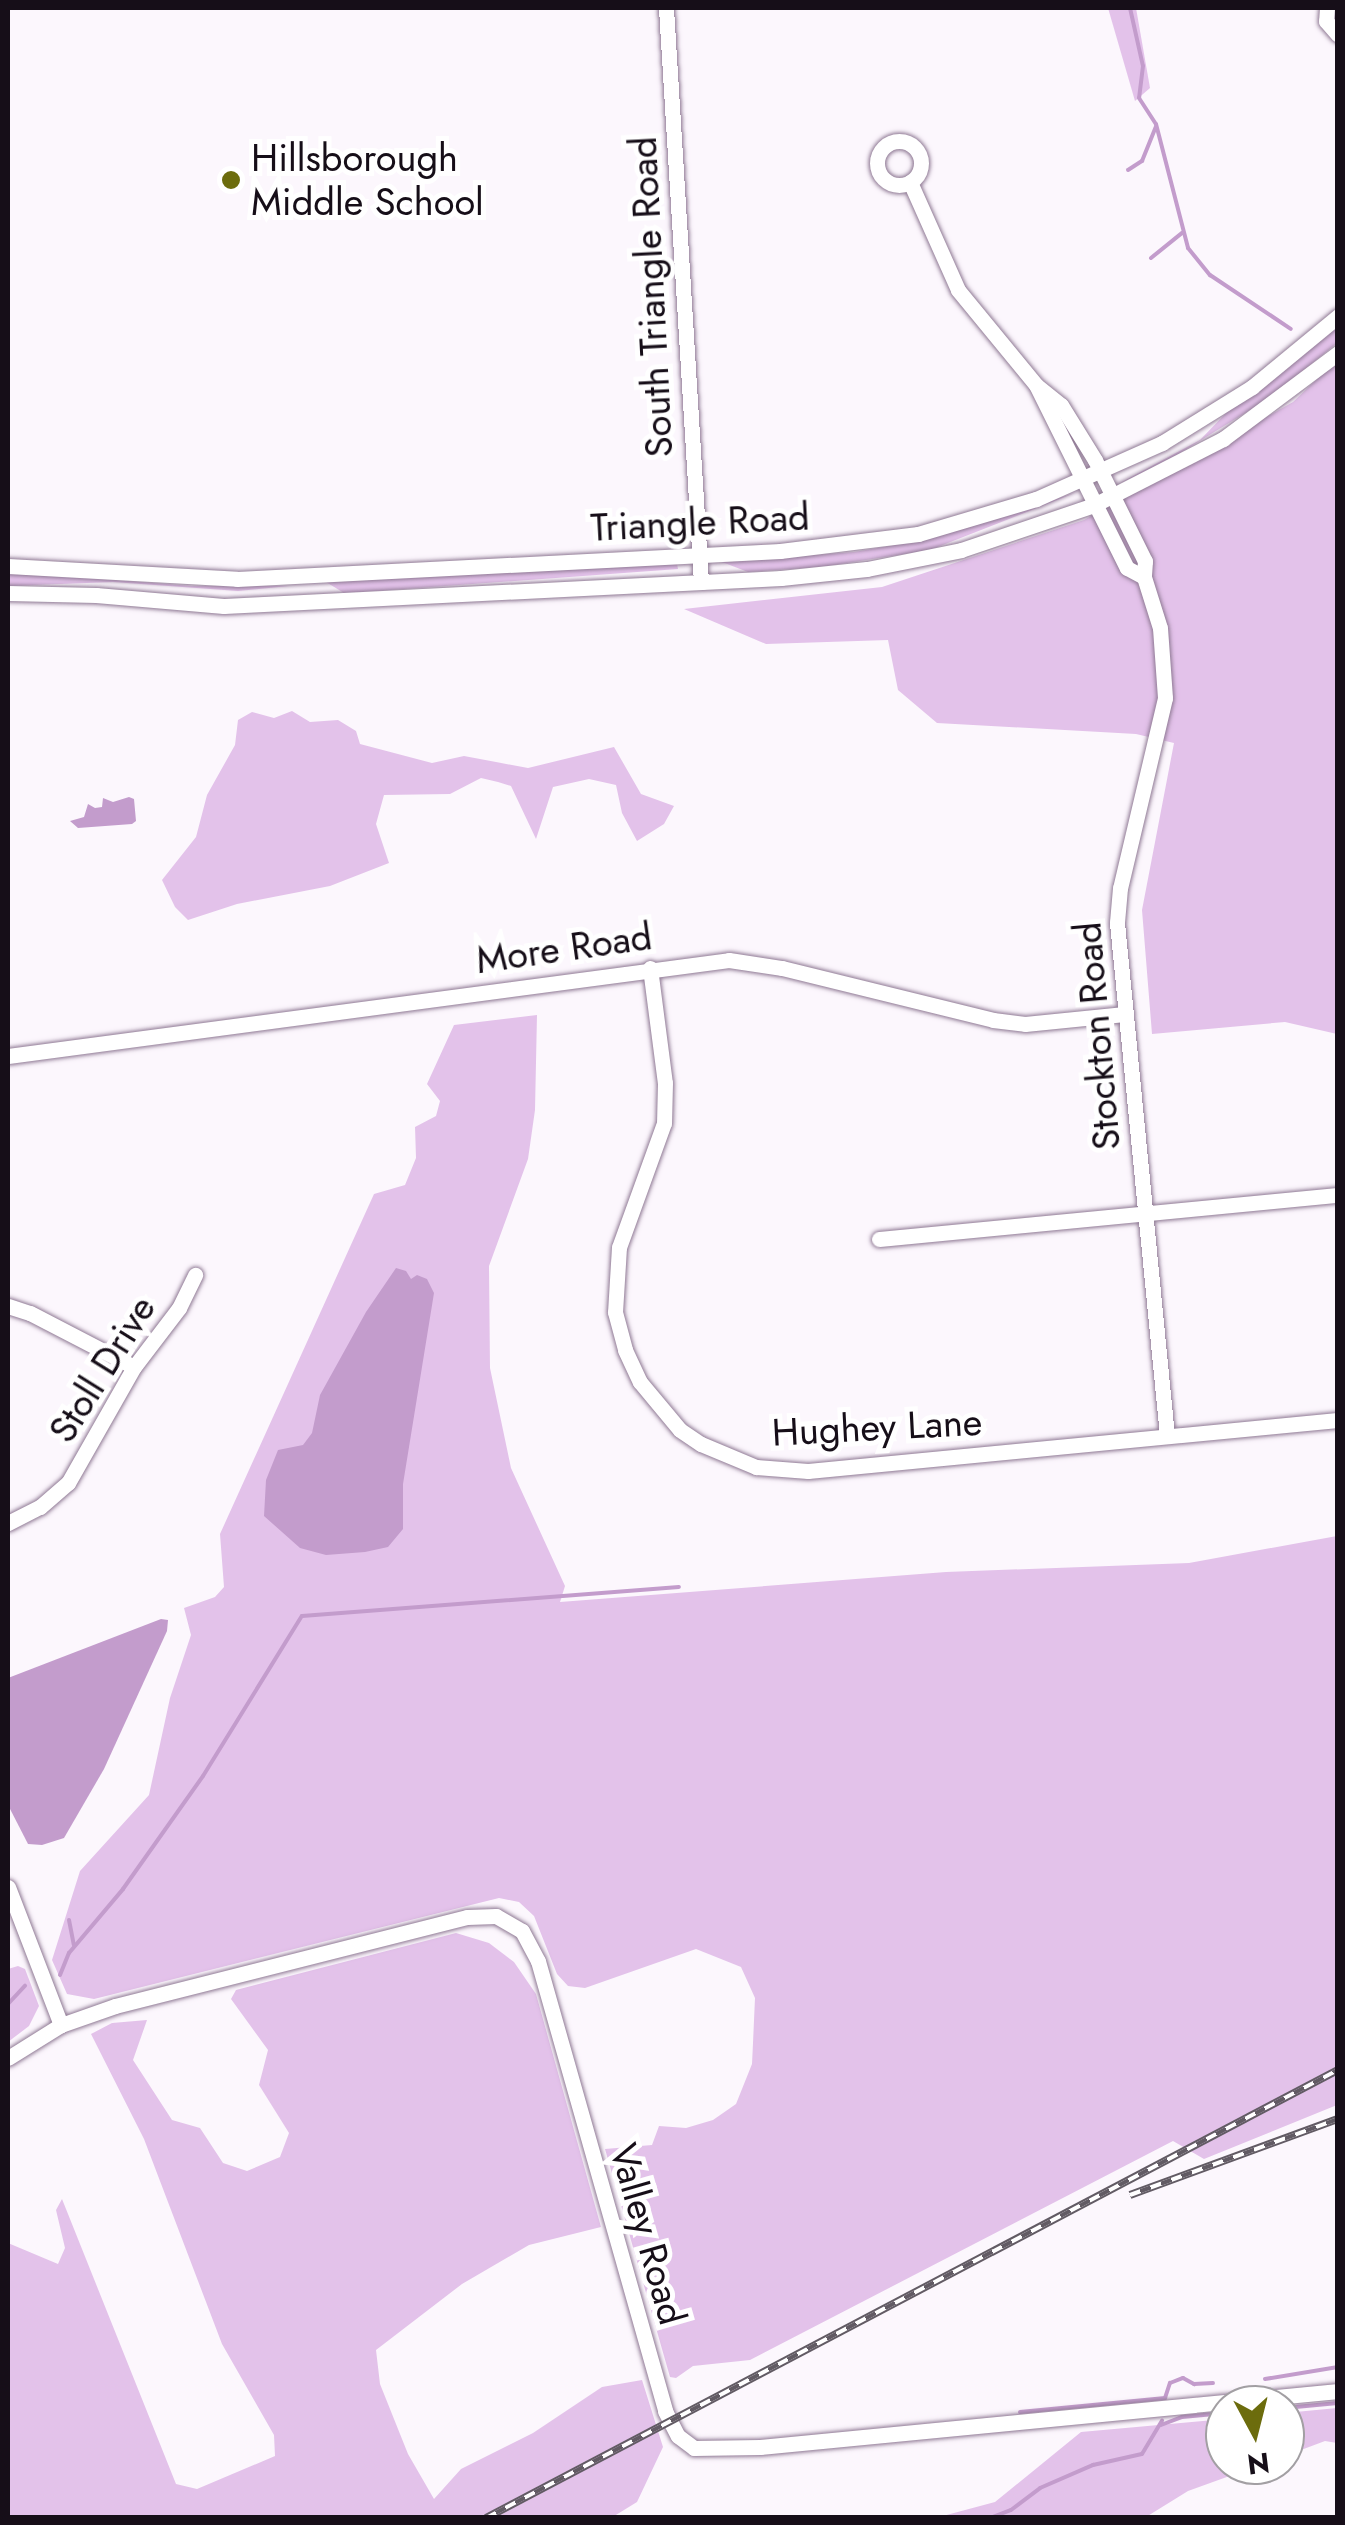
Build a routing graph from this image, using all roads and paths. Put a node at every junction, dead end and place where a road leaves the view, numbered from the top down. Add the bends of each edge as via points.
1 (666, 8) edge
2 (1327, 8) edge
3 (1338, 35) edge
4 (910, 182) dead end
5 (1338, 316) edge
6 (1338, 353) edge
7 (1036, 384) junction
8 (1102, 472) junction
9 (1081, 481) junction
10 (1113, 496) junction
11 (1094, 505) junction
12 (699, 555) junction
13 (8, 566) edge
14 (1144, 577) junction
15 (701, 582) junction
16 (8, 593) edge
17 (650, 968) junction
18 (1125, 1014) junction
19 (8, 1056) edge
20 (1338, 1195) edge
21 (1145, 1214) junction
22 (879, 1240) dead end
23 (194, 1275) dead end
24 (8, 1306) edge
25 (134, 1367) junction
26 (1338, 1420) edge
27 (1167, 1436) junction
28 (8, 1524) edge
29 (8, 1887) edge
30 (61, 2024) junction
31 (8, 2058) edge
32 (1338, 2391) edge

1 - 12 street, South Triangle Road
2 - 3 street via 1326,21
4 - 7 street, Stockton Road via 958,290
5 - 8 street, Triangle Road via 1210,415
6 - 10 street, Triangle Road via 1223,438
7 - 8 street, Stockton Road via 1068,413
7 - 9 street, Stockton Road
8 - 9 street, Triangle Road
8 - 10 street, Stockton Road
9 - 11 street, Stockton Road
9 - 12 street, Triangle Road via 918,534
10 - 11 street, Triangle Road
10 - 14 street, Stockton Road via 1145,560
11 - 14 street, Stockton Road via 1126,568
11 - 15 street, Triangle Road via 920,560
12 - 13 street, Triangle Road via 238,579
12 - 15 street, South Triangle Road
14 - 18 street, Stockton Road via 1166,678 1120,888
15 - 16 street, Triangle Road via 224,606
17 - 18 street, More Road via 728,960 1025,1024
17 - 19 street, More Road
17 - 27 street, Hughey Lane via 666,1083 664,1123 620,1247 614,1289 625,1350 640,1382 680,1430 734,1460 808,1471
18 - 21 street, Stockton Road
20 - 21 street
21 - 22 street
21 - 27 street, Stockton Road
23 - 25 street, Stoll Drive via 180,1308
24 - 25 street
25 - 28 street, Stoll Drive via 68,1483
26 - 27 street, Hughey Lane
29 - 30 street
30 - 31 street, Valley Road
30 - 32 street, Valley Road via 467,1917 496,1916 515,1924 538,1961 665,2411 678,2436 694,2448 803,2444

